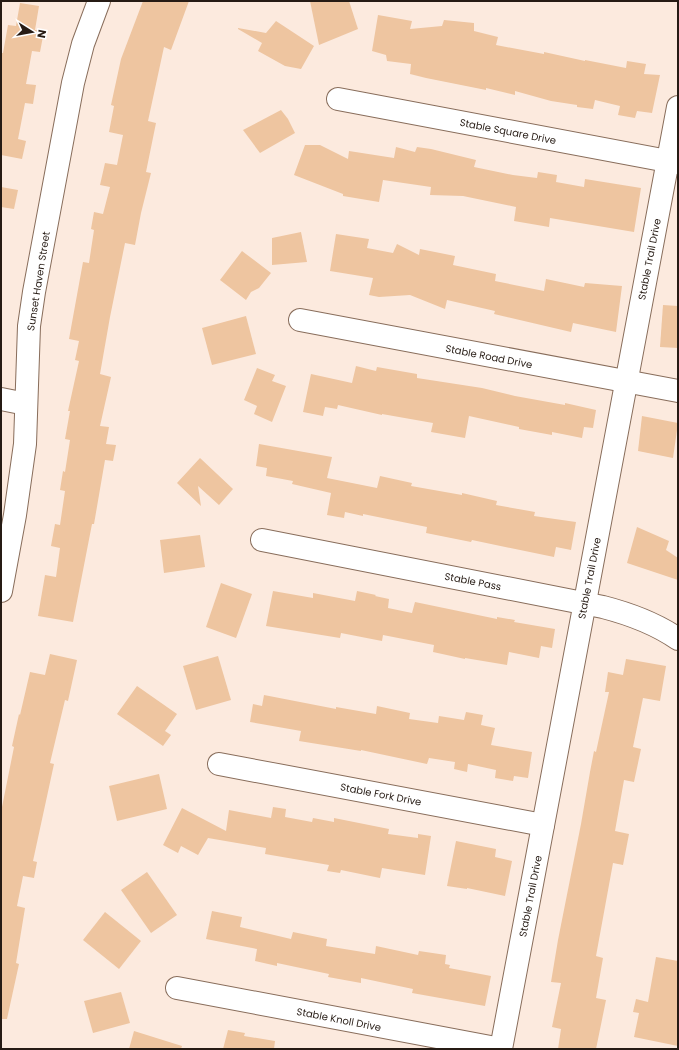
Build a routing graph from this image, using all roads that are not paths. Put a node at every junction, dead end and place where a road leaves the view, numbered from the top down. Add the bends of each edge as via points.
1 (99, 1) edge
2 (338, 98) dead end
3 (678, 107) edge
4 (673, 162) edge
5 (300, 320) dead end
6 (627, 382) junction
7 (678, 391) edge
8 (1, 399) edge
9 (26, 404) junction
10 (262, 540) dead end
11 (1, 591) edge
12 (585, 603) junction
13 (678, 639) edge
14 (219, 764) dead end
15 (543, 825) junction
16 (178, 988) dead end
17 (501, 1049) edge

1 - 9 street, Sunset Haven Street via 83,44 74,83 34,292 29,326
2 - 4 street, Stable Square Drive
3 - 4 street, Stable Trail Drive
4 - 6 street, Stable Trail Drive
5 - 6 street, Stable Road Drive
6 - 7 street, Stable Road Drive
6 - 12 street, Stable Trail Drive
8 - 9 street
9 - 11 street, Sunset Haven Street via 25,444
10 - 12 street, Stable Pass
12 - 13 street, Stable Pass via 626,613 649,622
12 - 15 street, Stable Trail Drive
14 - 15 street, Stable Fork Drive
15 - 17 street, Stable Trail Drive
16 - 17 street, Stable Knoll Drive

